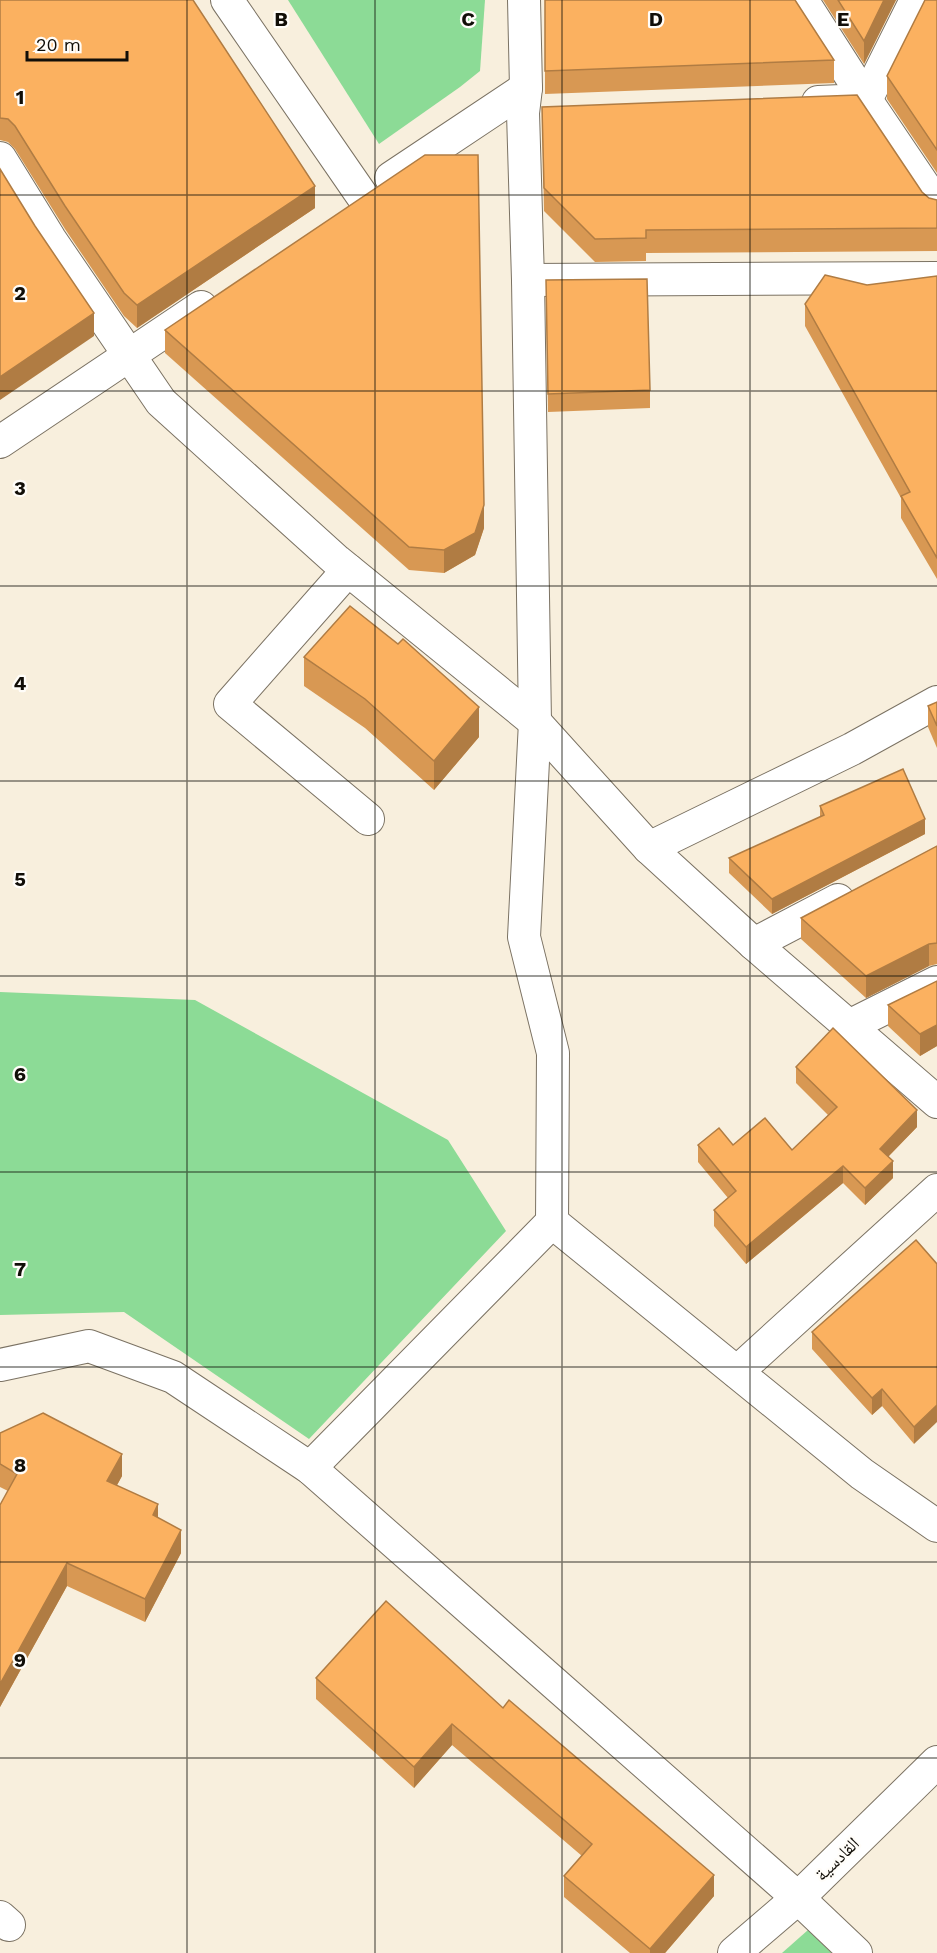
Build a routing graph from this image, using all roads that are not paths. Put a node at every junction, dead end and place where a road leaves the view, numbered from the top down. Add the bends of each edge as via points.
1 (227, 0) edge
2 (524, 0) edge
3 (802, 0) edge
4 (916, 0) edge
5 (866, 100) junction
6 (795, 103) edge
7 (532, 104) junction
8 (0, 158) edge
9 (937, 205) edge
10 (937, 278) edge
11 (528, 280) junction
12 (227, 290) edge
13 (130, 356) junction
14 (0, 442) edge
15 (348, 570) junction
16 (937, 702) edge
17 (535, 722) junction
18 (368, 819) dead end
19 (649, 848) junction
20 (866, 885) edge
21 (754, 944) junction
22 (937, 982) edge
23 (849, 1026) junction
24 (937, 1102) edge
25 (937, 1190) edge
26 (552, 1222) junction
27 (0, 1365) edge
28 (737, 1372) junction
29 (310, 1468) junction
30 (937, 1526) edge
31 (937, 1762) edge
32 (798, 1898) junction
33 (734, 1953) edge
34 (856, 1953) edge

1 - 7 street via 353,204
2 - 7 street
3 - 5 street
4 - 5 street
5 - 6 street
5 - 9 street
7 - 11 street
8 - 13 street
10 - 11 street
11 - 17 street
12 - 13 street
13 - 14 street
13 - 15 street via 161,402
15 - 17 street
15 - 18 street via 230,704
16 - 19 street via 852,749
17 - 19 street
17 - 26 street via 524,938 553,1053
19 - 21 street
20 - 21 street
21 - 23 street
22 - 23 street
23 - 24 street
25 - 28 street
26 - 28 street
26 - 29 street
27 - 29 street via 89,1346 173,1377
28 - 30 street via 862,1474
29 - 32 street
31 - 32 street, القادسية
32 - 33 street, القادسية
32 - 34 street

